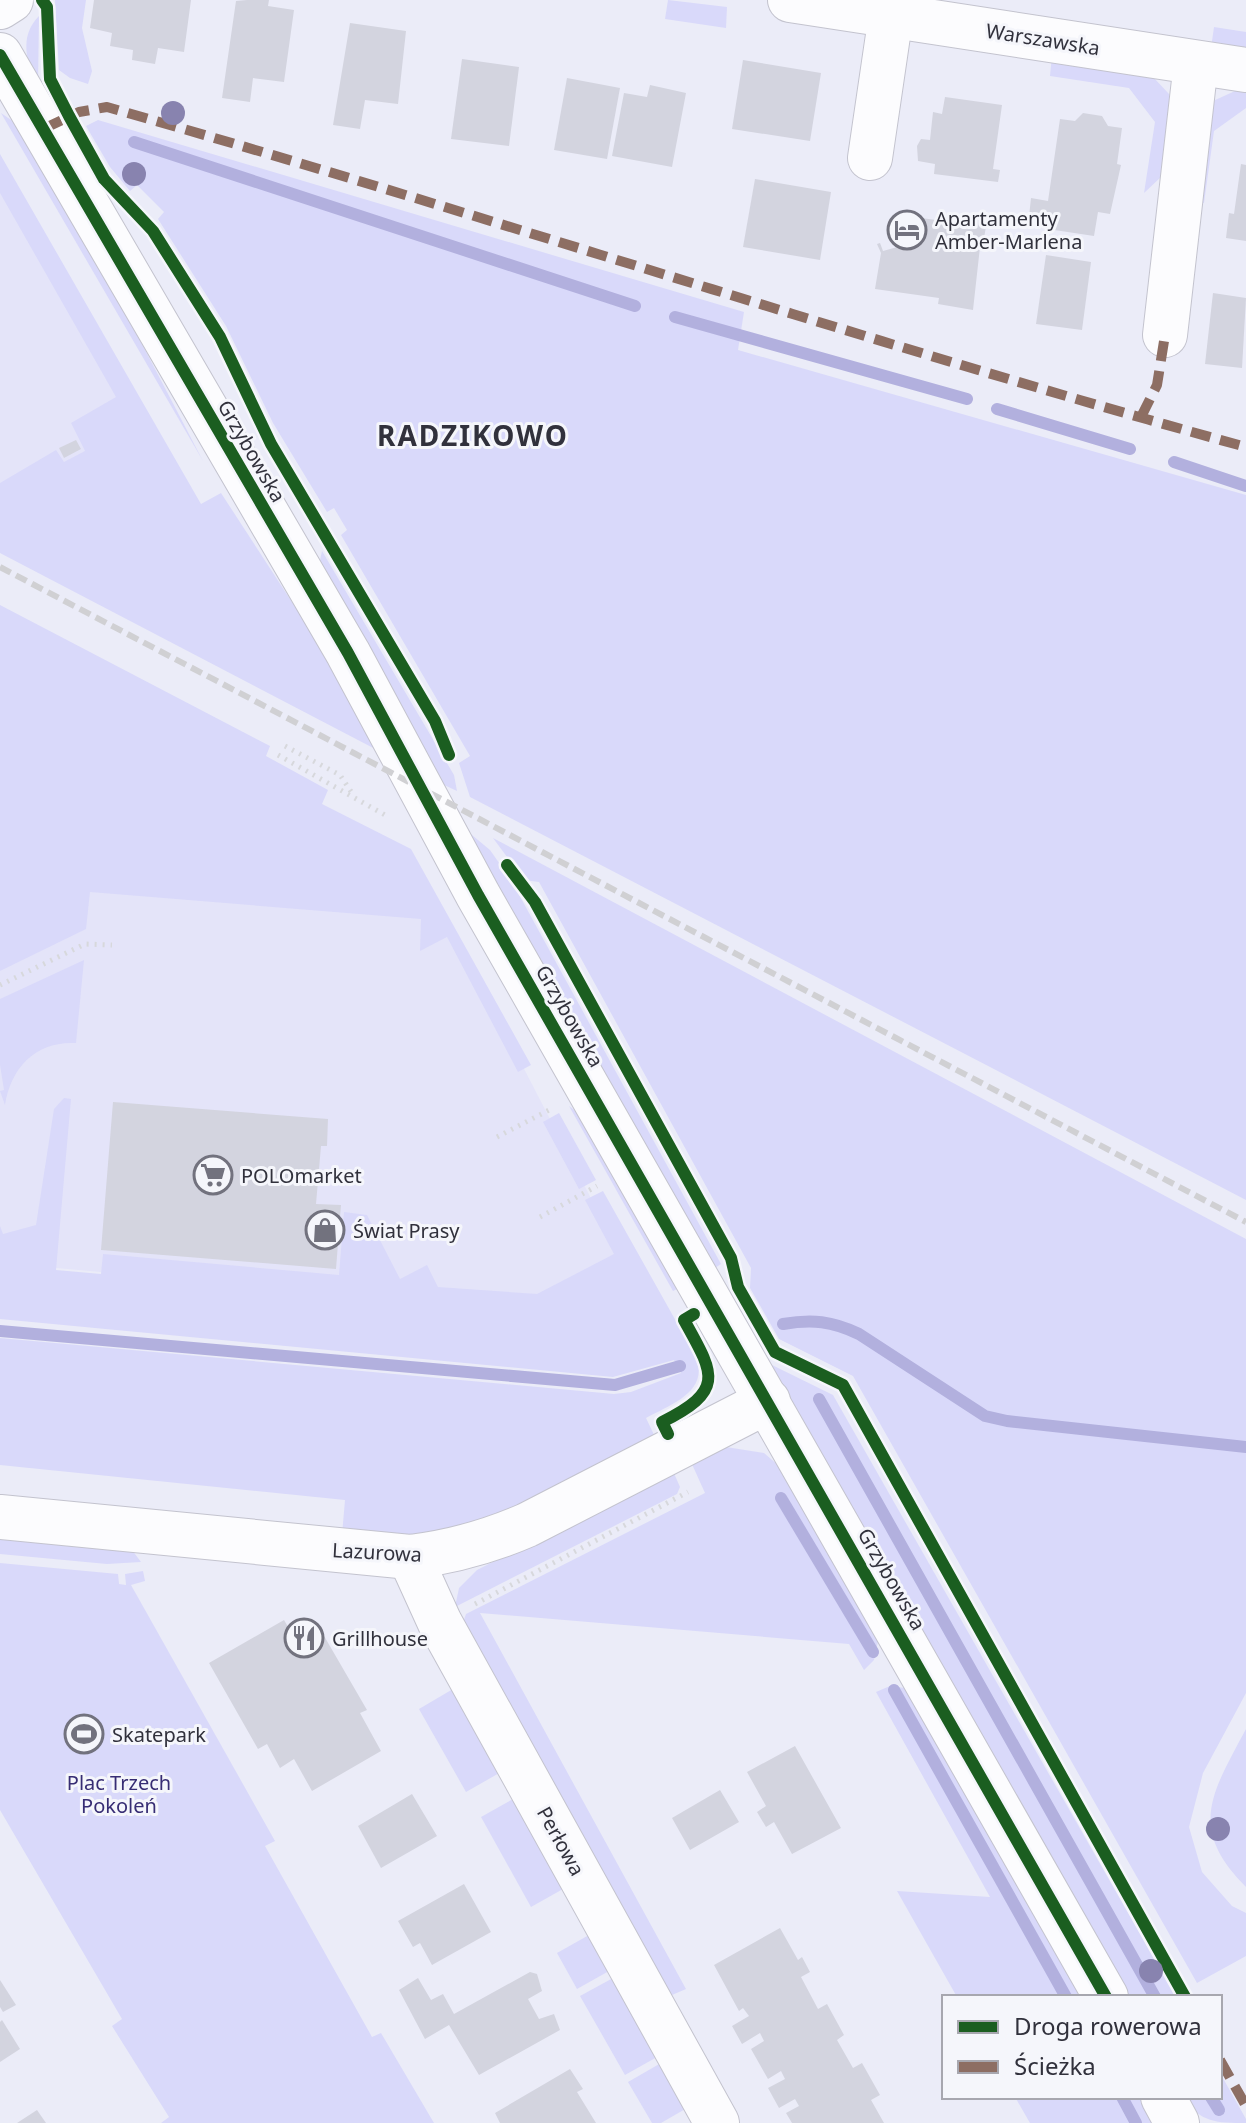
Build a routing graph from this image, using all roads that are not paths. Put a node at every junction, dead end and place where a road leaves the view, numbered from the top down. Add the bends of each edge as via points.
1 (11, 0) edge
2 (790, 0) edge
3 (0, 7) edge
4 (891, 15) junction
5 (0, 55) edge
6 (1196, 63) junction
7 (1246, 70) edge
8 (870, 158) dead end
9 (1165, 335) dead end
10 (768, 1401) junction
11 (0, 1517) edge
12 (410, 1557) junction
13 (1105, 1995) edge
14 (1164, 2099) edge
15 (717, 2123) edge
16 (1177, 2123) edge

1 - 3 street
2 - 4 street, Warszawska
4 - 6 street, Warszawska
4 - 8 street
5 - 10 street, Grzybowska via 348,653 478,895
6 - 7 street, Warszawska
6 - 9 street
10 - 12 street, Lazurowa via 490,1541
10 - 13 street, Grzybowska
11 - 12 street, Lazurowa
12 - 15 street, Perłowa via 440,1623
14 - 16 street

